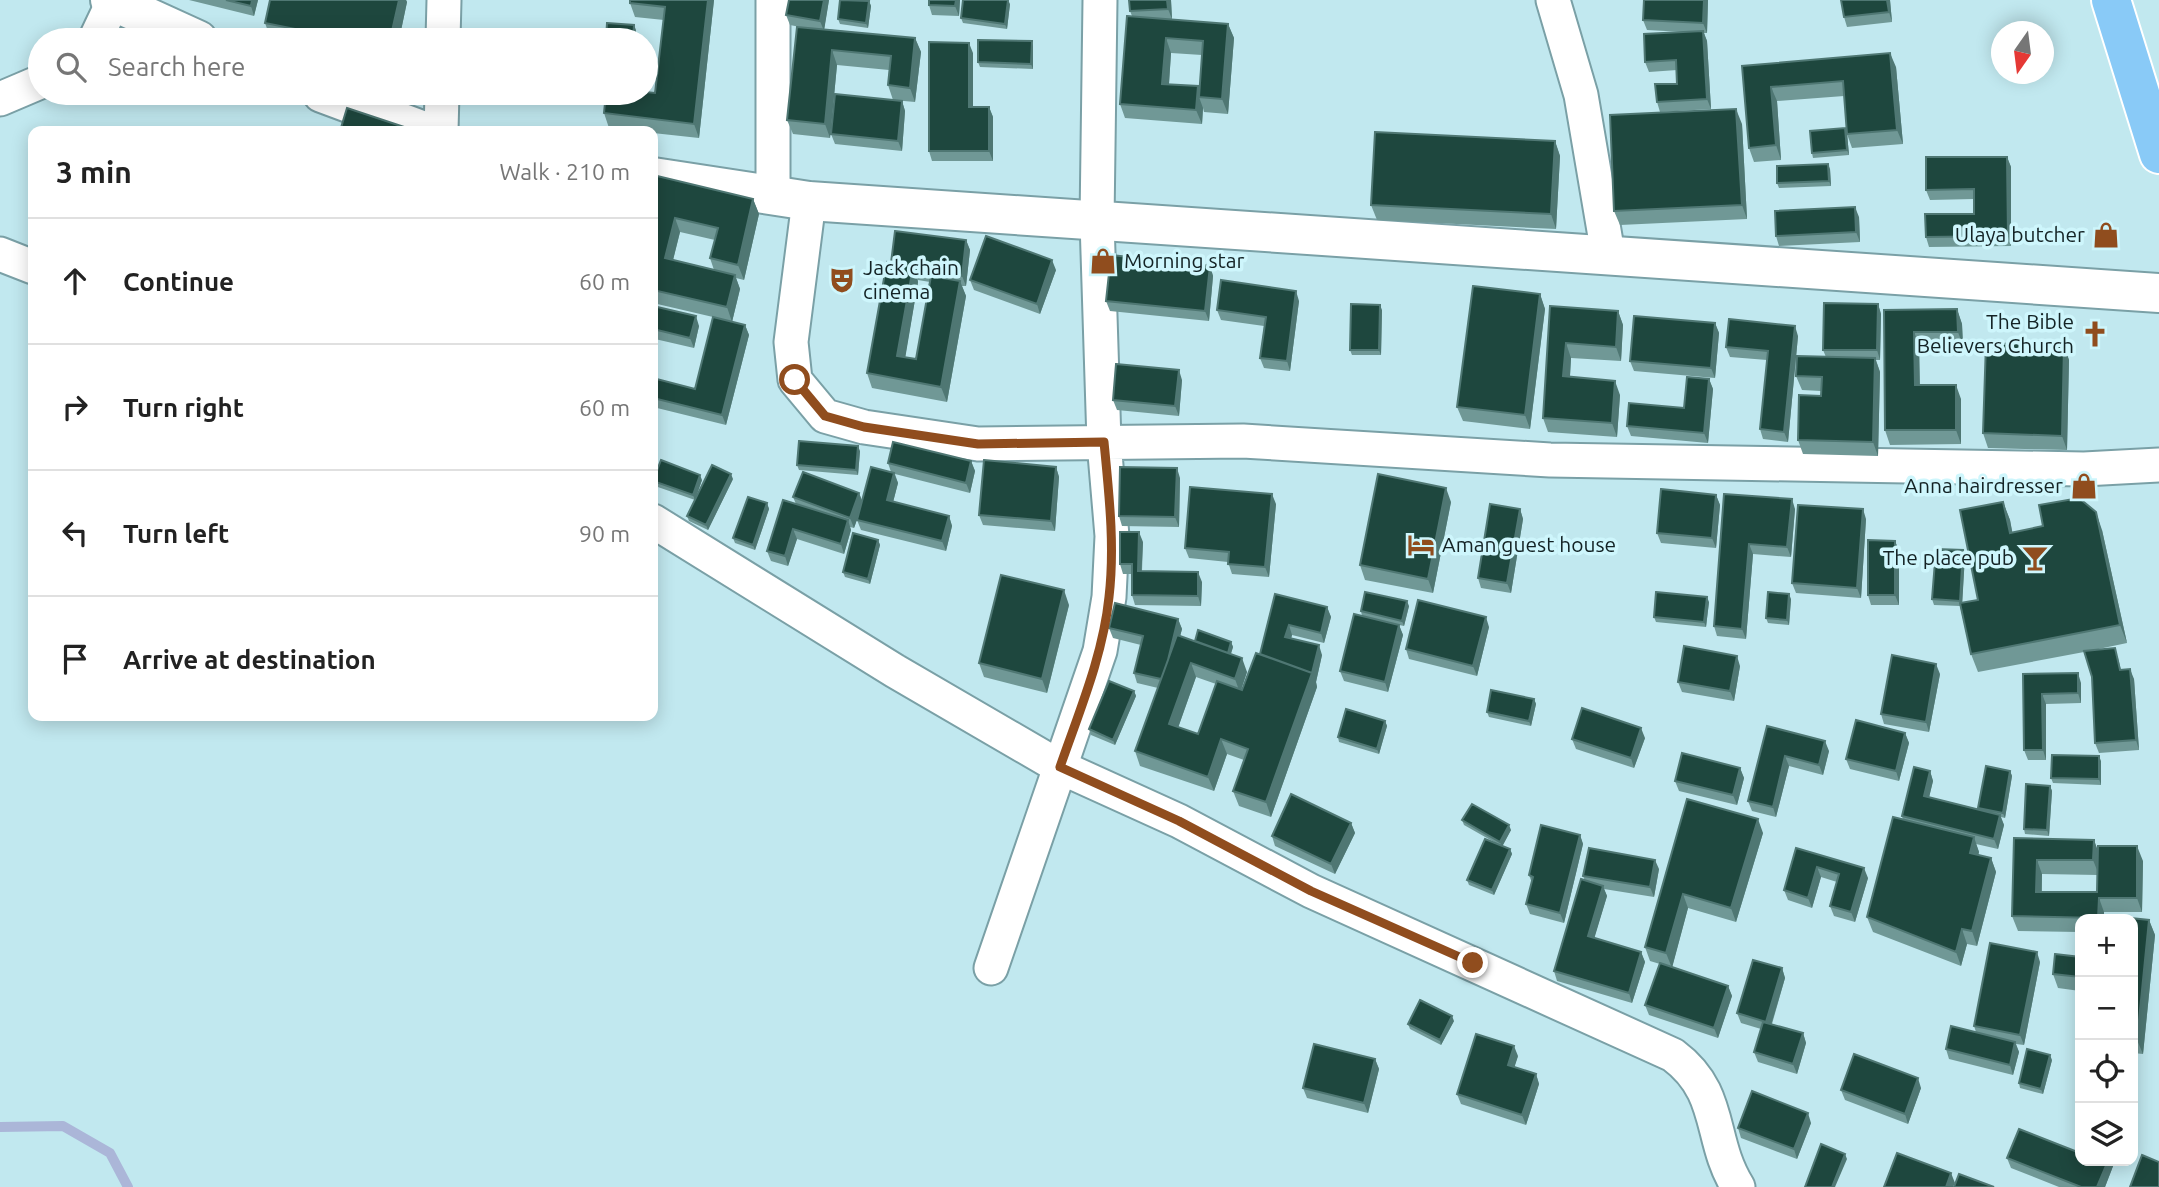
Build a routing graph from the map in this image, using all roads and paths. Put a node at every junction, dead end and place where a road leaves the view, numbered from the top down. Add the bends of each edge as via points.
1 (444, 0) edge
2 (773, 0) edge
3 (1100, 0) edge
4 (1553, 0) edge
5 (2111, 0) edge
6 (113, 1) edge
7 (101, 28) edge
8 (172, 28) edge
9 (443, 28) edge
10 (28, 87) edge
11 (0, 99) edge
12 (354, 105) edge
13 (442, 105) edge
14 (411, 126) edge
15 (441, 126) edge
16 (2159, 154) edge
17 (658, 178) edge
18 (791, 198) junction
19 (1097, 221) junction
20 (0, 254) edge
21 (1608, 254) junction
22 (28, 265) edge
23 (2159, 293) edge
24 (1104, 442) junction
25 (2159, 464) edge
26 (658, 524) edge
27 (1060, 767) junction
28 (991, 968) dead end
29 (1738, 1187) edge

1 - 9 street
2 - 18 street
3 - 19 street
4 - 21 street via 1581,94
5 - 16 highway
6 - 7 street
6 - 8 street
10 - 11 street
12 - 14 street
13 - 15 street
17 - 18 street
18 - 19 street
18 - 24 street via 795,380 825,416 864,427 978,444
19 - 21 street
19 - 24 street
20 - 22 street
21 - 23 street
24 - 25 street via 1243,441 1550,460 2084,469
24 - 27 street via 1112,536 1110,597 1100,651
26 - 27 street
27 - 28 street
27 - 29 street via 1179,821 1311,891 1673,1055 1692,1069 1704,1088 1724,1165

